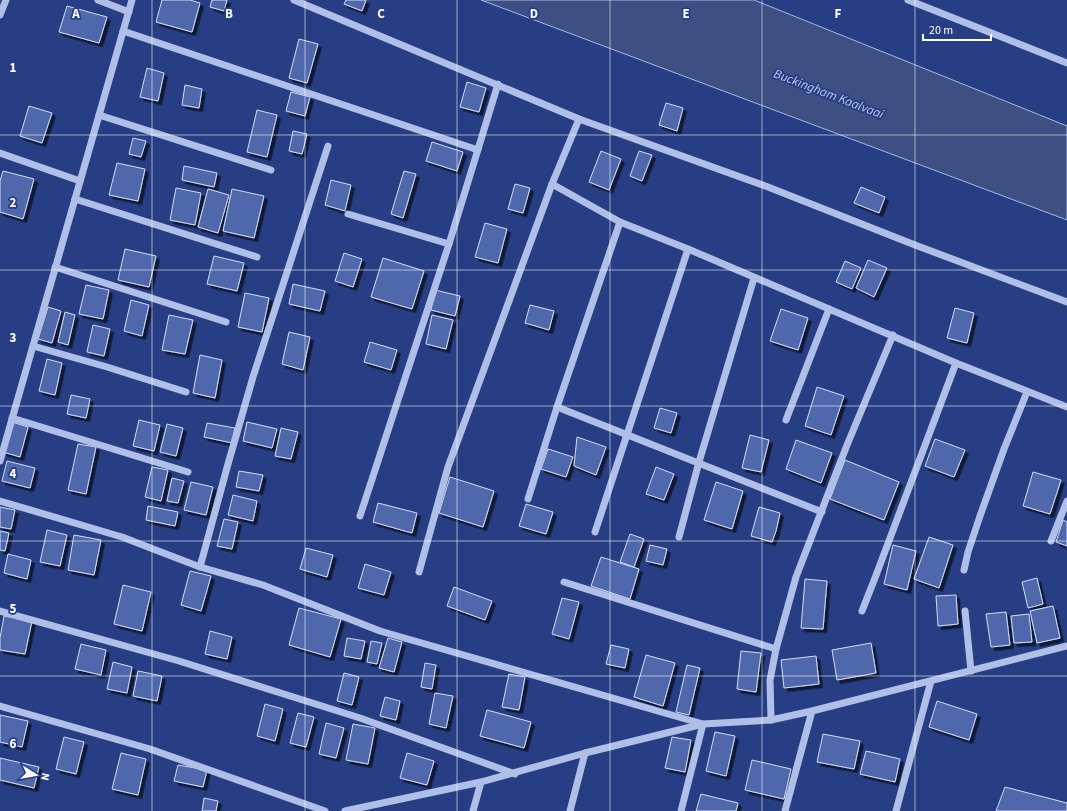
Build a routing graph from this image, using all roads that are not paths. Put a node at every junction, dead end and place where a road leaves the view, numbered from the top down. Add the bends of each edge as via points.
1 (6, 0) edge
2 (98, 0) edge
3 (132, 0) edge
4 (294, 0) edge
5 (908, 0) edge
6 (129, 12) junction
7 (0, 15) edge
8 (123, 31) junction
9 (1067, 63) edge
10 (498, 84) junction
11 (99, 115) junction
12 (579, 119) junction
13 (328, 146) dead end
14 (478, 150) junction
15 (0, 153) edge
16 (271, 170) dead end
17 (80, 181) junction
18 (552, 184) junction
19 (75, 199) junction
20 (348, 214) dead end
21 (620, 222) junction
22 (449, 244) junction
23 (688, 250) junction
24 (257, 257) dead end
25 (55, 267) junction
26 (754, 278) junction
27 (1067, 302) edge
28 (829, 309) junction
29 (226, 322) dead end
30 (893, 335) junction
31 (33, 346) junction
32 (956, 363) junction
33 (186, 392) dead end
34 (1028, 392) junction
35 (557, 407) junction
36 (1067, 408) edge
37 (12, 418) junction
38 (786, 420) dead end
39 (627, 435) junction
40 (0, 461) edge
41 (698, 462) junction
42 (188, 472) dead end
43 (528, 499) dead end
44 (0, 501) edge
45 (1067, 501) edge
46 (822, 512) junction
47 (360, 516) dead end
48 (596, 532) dead end
49 (679, 537) dead end
50 (1051, 541) dead end
51 (200, 567) junction
52 (964, 570) dead end
53 (419, 572) dead end
54 (564, 582) dead end
55 (0, 611) edge
56 (862, 611) dead end
57 (965, 611) dead end
58 (1067, 646) edge
59 (776, 649) junction
60 (971, 671) junction
61 (931, 681) junction
62 (0, 706) edge
63 (812, 711) junction
64 (771, 720) junction
65 (703, 724) junction
66 (585, 753) junction
67 (515, 774) junction
68 (481, 782) junction
69 (365, 809) edge
70 (325, 811) edge
71 (345, 811) edge
72 (473, 811) edge
73 (570, 811) edge
74 (681, 811) edge
75 (785, 811) edge
76 (896, 811) edge

1 - 7 street
2 - 6 street
3 - 6 street
4 - 10 street
5 - 9 street
6 - 8 street
8 - 11 street
8 - 14 street
10 - 12 street
10 - 14 street
11 - 16 street
11 - 17 street
12 - 18 street
12 - 27 street via 768,187
13 - 51 street via 251,385
14 - 22 street
15 - 17 street
17 - 19 street
18 - 21 street
18 - 53 street via 448,467
19 - 24 street
19 - 25 street
20 - 22 street
21 - 23 street
21 - 35 street
22 - 47 street
23 - 26 street
23 - 39 street
25 - 29 street
25 - 31 street
26 - 28 street
26 - 41 street
28 - 30 street
28 - 38 street
30 - 32 street
30 - 46 street
31 - 33 street
31 - 37 street
32 - 34 street
32 - 56 street
34 - 36 street
34 - 52 street via 1004,449
35 - 39 street
35 - 43 street
37 - 40 street
37 - 42 street
39 - 41 street
39 - 48 street
41 - 46 street
41 - 49 street
44 - 51 street via 122,538
45 - 50 street
46 - 59 street via 796,577
51 - 65 street via 263,585 380,631
54 - 59 street
55 - 67 street via 179,661 360,718
57 - 60 street
58 - 60 street
59 - 64 street via 770,680
60 - 61 street
61 - 63 street
61 - 76 street
62 - 70 street via 150,750
63 - 64 street
63 - 75 street
64 - 65 street
65 - 66 street
65 - 74 street
66 - 67 street
66 - 73 street
67 - 68 street
68 - 69 street
68 - 72 street
69 - 71 street

